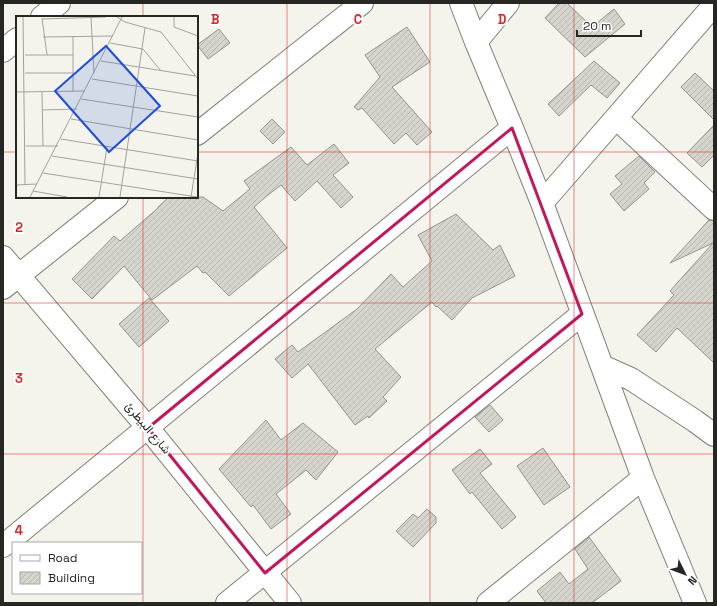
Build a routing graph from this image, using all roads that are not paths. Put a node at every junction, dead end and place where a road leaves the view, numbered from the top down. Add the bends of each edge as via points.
1 (362, 3) edge
2 (461, 3) edge
3 (508, 3) edge
4 (714, 5) edge
5 (16, 40) edge
6 (476, 42) junction
7 (3, 51) edge
8 (616, 118) junction
9 (512, 128) junction
10 (198, 133) edge
11 (116, 198) edge
12 (542, 203) junction
13 (714, 209) edge
14 (3, 256) edge
15 (11, 281) edge
16 (582, 314) junction
17 (602, 366) junction
18 (148, 428) junction
19 (714, 435) edge
20 (644, 478) junction
21 (3, 546) edge
22 (265, 573) junction
23 (228, 603) edge
24 (290, 603) edge
25 (488, 603) edge
26 (695, 603) edge

1 - 10 street
2 - 6 street
3 - 6 street
4 - 8 street
5 - 7 street
6 - 9 street
8 - 12 street
8 - 13 street
9 - 12 street
9 - 18 street
11 - 15 street
12 - 16 street
14 - 15 street, شارع البيطرئ
15 - 18 street, شارع البيطرئ
16 - 17 street
16 - 22 street
17 - 19 street via 631,379
17 - 20 street
18 - 21 street
18 - 22 street, شارع البيطرئ
20 - 25 street
20 - 26 street
22 - 23 street
22 - 24 street, شارع البيطرئ

